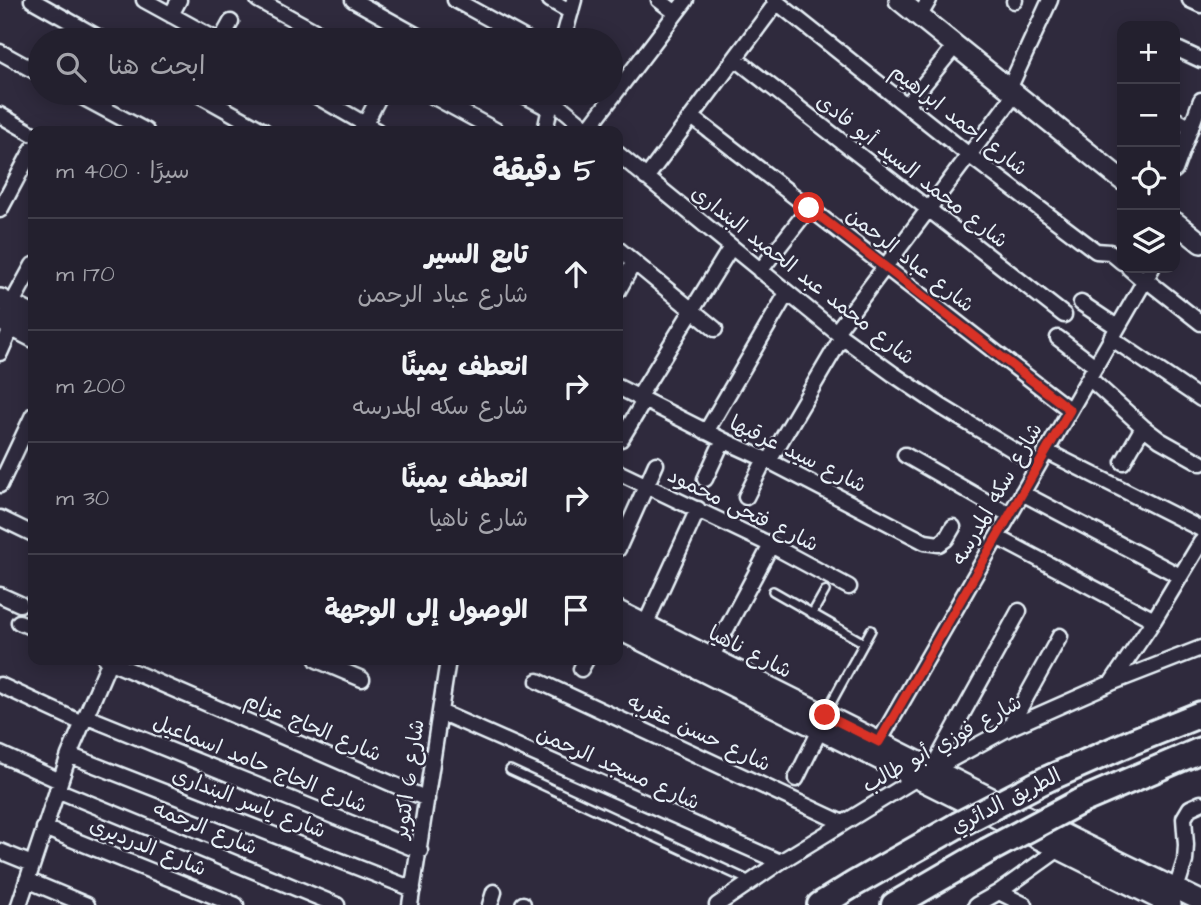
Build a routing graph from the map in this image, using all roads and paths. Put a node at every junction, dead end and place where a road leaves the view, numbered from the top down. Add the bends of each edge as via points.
1 (32, 0) edge
2 (144, 0) edge
3 (179, 0) edge
4 (258, 0) edge
5 (353, 0) edge
6 (455, 0) edge
7 (550, 0) edge
8 (659, 0) edge
9 (686, 0) edge
10 (899, 0) edge
11 (1050, 0) edge
12 (1191, 0) edge
13 (776, 1) edge
14 (1201, 5) edge
15 (572, 6) edge
16 (924, 9) edge
17 (676, 13) junction
18 (171, 15) junction
19 (231, 22) dead end
20 (82, 28) edge
21 (196, 28) edge
22 (227, 28) edge
23 (309, 28) edge
24 (403, 28) edge
25 (506, 28) edge
26 (567, 28) edge
27 (955, 46) junction
28 (1180, 50) edge
29 (0, 52) edge
30 (736, 59) junction
31 (1201, 60) edge
32 (28, 67) edge
33 (623, 84) edge
34 (1012, 92) junction
35 (97, 105) edge
36 (217, 105) edge
37 (342, 105) edge
38 (377, 105) edge
39 (449, 105) edge
40 (550, 105) edge
41 (557, 105) edge
42 (608, 105) edge
43 (907, 105) junction
44 (1200, 109) edge
45 (0, 115) edge
46 (692, 117) junction
47 (1180, 122) edge
48 (137, 126) edge
49 (255, 126) edge
50 (368, 126) edge
51 (372, 126) edge
52 (488, 126) edge
53 (546, 126) edge
54 (584, 126) edge
55 (592, 126) edge
56 (1191, 128) junction
57 (28, 131) edge
58 (970, 156) junction
59 (28, 157) edge
60 (1180, 157) edge
61 (623, 158) edge
62 (1117, 176) edge
63 (646, 178) junction
64 (809, 208) junction
65 (0, 210) edge
66 (928, 210) junction
67 (1180, 228) edge
68 (1201, 243) edge
69 (731, 247) junction
70 (623, 253) edge
71 (1117, 258) edge
72 (634, 262) junction
73 (885, 267) junction
74 (760, 271) junction
75 (28, 274) edge
76 (1147, 276) edge
77 (623, 282) edge
78 (787, 293) junction
79 (1081, 303) dead end
80 (692, 310) junction
81 (6, 313) edge
82 (28, 315) edge
83 (1064, 315) dead end
84 (1201, 323) edge
85 (715, 328) dead end
86 (28, 333) edge
87 (1114, 333) junction
88 (839, 334) junction
89 (1058, 338) dead end
90 (0, 353) edge
91 (1092, 372) junction
92 (623, 390) edge
93 (640, 399) junction
94 (1201, 399) edge
95 (1070, 410) junction
96 (28, 426) edge
97 (1143, 427) junction
98 (706, 432) junction
99 (623, 435) edge
100 (723, 440) junction
101 (1046, 451) junction
102 (905, 455) dead end
103 (767, 460) junction
104 (1123, 462) dead end
105 (1201, 463) edge
106 (656, 464) dead end
107 (1038, 465) junction
108 (623, 474) edge
109 (705, 479) dead end
110 (0, 485) edge
111 (647, 485) junction
112 (1022, 493) junction
113 (746, 497) dead end
114 (698, 509) junction
115 (1010, 514) junction
116 (0, 518) edge
117 (953, 527) dead end
118 (1201, 529) edge
119 (28, 532) edge
120 (997, 537) junction
121 (623, 538) edge
122 (1201, 542) edge
123 (771, 545) junction
124 (1180, 576) junction
125 (849, 587) dead end
126 (773, 591) dead end
127 (825, 591) dead end
128 (0, 595) edge
129 (20, 604) dead end
130 (1019, 611) dead end
131 (623, 614) edge
132 (812, 614) junction
133 (1154, 620) junction
134 (19, 622) dead end
135 (645, 625) junction
136 (28, 626) edge
137 (871, 630) dead end
138 (623, 631) edge
139 (1060, 636) dead end
140 (864, 643) junction
141 (1199, 646) edge
142 (672, 647) junction
143 (711, 658) junction
144 (106, 665) edge
145 (119, 665) edge
146 (329, 665) edge
147 (447, 665) edge
148 (362, 679) dead end
149 (538, 681) dead end
150 (1111, 682) junction
151 (0, 685) edge
152 (440, 712) junction
153 (1201, 714) edge
154 (84, 719) junction
155 (823, 722) junction
156 (1009, 728) junction
157 (879, 742) junction
158 (1201, 750) edge
159 (0, 754) edge
160 (69, 755) junction
161 (510, 770) dead end
162 (928, 772) junction
163 (796, 779) dead end
164 (58, 785) junction
165 (427, 799) junction
166 (1201, 803) edge
167 (843, 823) junction
168 (44, 828) junction
169 (1066, 844) junction
170 (0, 851) edge
171 (420, 851) junction
172 (780, 862) junction
173 (32, 864) junction
174 (27, 880) junction
175 (751, 882) junction
176 (413, 889) junction
177 (999, 891) junction
178 (1174, 897) edge
179 (1201, 901) edge
180 (19, 905) edge
181 (87, 905) edge
182 (236, 905) edge
183 (337, 905) edge
184 (410, 905) edge
185 (717, 905) edge
186 (820, 905) edge
187 (894, 905) edge
188 (976, 905) edge
189 (1026, 905) edge

1 - 20 street
2 - 18 street
3 - 18 street
4 - 23 street
5 - 24 street
6 - 25 street
7 - 15 street
8 - 17 street
9 - 17 street
10 - 16 main road
11 - 34 street
12 - 14 street
13 - 30 street
13 - 43 street, شارع احمد ابراهيم
15 - 26 street
16 - 27 main road
17 - 33 street
18 - 21 street
19 - 22 street
27 - 34 main road
27 - 43 street
28 - 31 street
29 - 32 street
30 - 46 street
30 - 66 street, شارع محمد السيد أبو فادى
34 - 58 street
34 - 62 main road
35 - 48 street
36 - 49 street
37 - 50 street
38 - 51 street
39 - 52 street
40 - 53 street
41 - 54 street
42 - 55 street
43 - 58 street, شارع احمد ابراهيم
44 - 56 street
45 - 57 street
46 - 63 street
46 - 64 street, شارع عباد الرحمن
47 - 56 street
56 - 60 street
58 - 66 street
58 - 71 street, شارع احمد ابراهيم via 1096,251
59 - 65 street
61 - 63 street, شارع محمد عبد الحميد البندارى
63 - 69 street, شارع محمد عبد الحميد البندارى
64 - 73 street, شارع عباد الرحمن
64 - 74 street
66 - 73 street
66 - 83 street, شارع محمد السيد أبو فادى
67 - 68 main road
69 - 74 street, شارع محمد عبد الحميد البندارى
69 - 80 street
70 - 72 street
72 - 77 street
72 - 80 street
73 - 88 street
73 - 95 street, شارع عباد الرحمن
74 - 78 street, شارع محمد عبد الحميد البندارى
75 - 81 street
76 - 84 street
76 - 87 street, شارع سكه المدرسه
78 - 88 street, شارع محمد عبد الحميد البندارى
78 - 98 street
79 - 87 street
80 - 85 street
80 - 93 street
81 - 82 main road
81 - 86 main road
81 - 90 street
87 - 91 street, شارع سكه المدرسه
87 - 94 street
88 - 103 street
88 - 107 street, شارع محمد عبد الحميد البندارى via 942,407
89 - 91 street
91 - 95 street, شارع سكه المدرسه
91 - 97 street
92 - 93 street, شارع سيد عرقبها
93 - 98 street, شارع سيد عرقبها
93 - 99 street
95 - 101 street, شارع سكه المدرسه
96 - 110 street
97 - 104 street
97 - 105 street
98 - 100 street, شارع سيد عرقبها
100 - 103 street, شارع سيد عرقبها
100 - 109 street
101 - 107 street, شارع سكه المدرسه
101 - 118 street
102 - 115 street
103 - 113 street
103 - 117 street, شارع سيد عرقبها via 925,542 939,544
106 - 111 street
107 - 112 street, شارع سكه المدرسه
108 - 111 street, شارع فتحى محمود
111 - 114 street, شارع فتحى محمود
111 - 121 street
112 - 115 street, شارع سكه المدرسه
112 - 124 street
114 - 123 street, شارع فتحى محمود
114 - 135 street
115 - 120 street, شارع سكه المدرسه
116 - 119 street
120 - 133 street
120 - 157 street, شارع سكه المدرسه
122 - 124 street
123 - 125 street, شارع فتحى محمود
123 - 143 street
124 - 133 street
126 - 132 lane
127 - 132 lane
128 - 129 street
130 - 162 street
131 - 135 main road, شارع ناهيا
132 - 140 lane
133 - 150 street
134 - 136 street
135 - 142 main road, شارع ناهيا
137 - 140 lane
138 - 142 main road, شارع ناهيا
139 - 156 street
140 - 155 lane
141 - 150 street, شارع فوزي أبو طالب
142 - 143 main road, شارع ناهيا
142 - 155 main road, شارع ناهيا
143 - 155 main road, شارع ناهيا
144 - 154 street
145 - 165 street, شارع الحاج عزام
146 - 148 street
147 - 152 street, شارع 6 اكتوبر
149 - 167 street, شارع حسن عقربه
150 - 156 street, شارع فوزي أبو طالب
151 - 154 street, شارع الحاج حامد اسماعيل
152 - 165 street, شارع 6 اكتوبر
152 - 172 street, شارع مسجد الرحمن
153 - 186 highway, الطريق الدائري, bridge via 1045,780
154 - 160 street
154 - 171 street, شارع الحاج حامد اسماعيل
155 - 157 main road, شارع ناهيا
155 - 162 main road, شارع ناهيا
155 - 163 street
156 - 162 street, شارع فوزي أبو طالب
157 - 162 main road, شارع ناهيا
158 - 187 highway, الطريق الدائري, bridge via 1079,802
159 - 164 street, شارع الرحمه
160 - 164 street
160 - 176 street, شارع ياسر البندارى
161 - 175 lane
162 - 167 street, شارع فوزي أبو طالب
162 - 169 main road, شارع ناهيا
164 - 168 street
164 - 183 street, شارع الرحمه
165 - 171 street, شارع 6 اكتوبر
166 - 178 street via 1190,808 1184,818 1185,862
167 - 172 street, شارع فوزي أبو طالب
168 - 173 street
168 - 182 street, شارع الدرديرى
169 - 177 street
169 - 178 main road, شارع ناهيا
170 - 173 street
171 - 176 street, شارع 6 اكتوبر
172 - 175 street, شارع فوزي أبو طالب
173 - 174 street
174 - 180 street
174 - 181 street
175 - 185 street, شارع فوزي أبو طالب
176 - 184 street, شارع 6 اكتوبر
177 - 188 street
177 - 189 street
178 - 179 main road, شارع ناهيا

